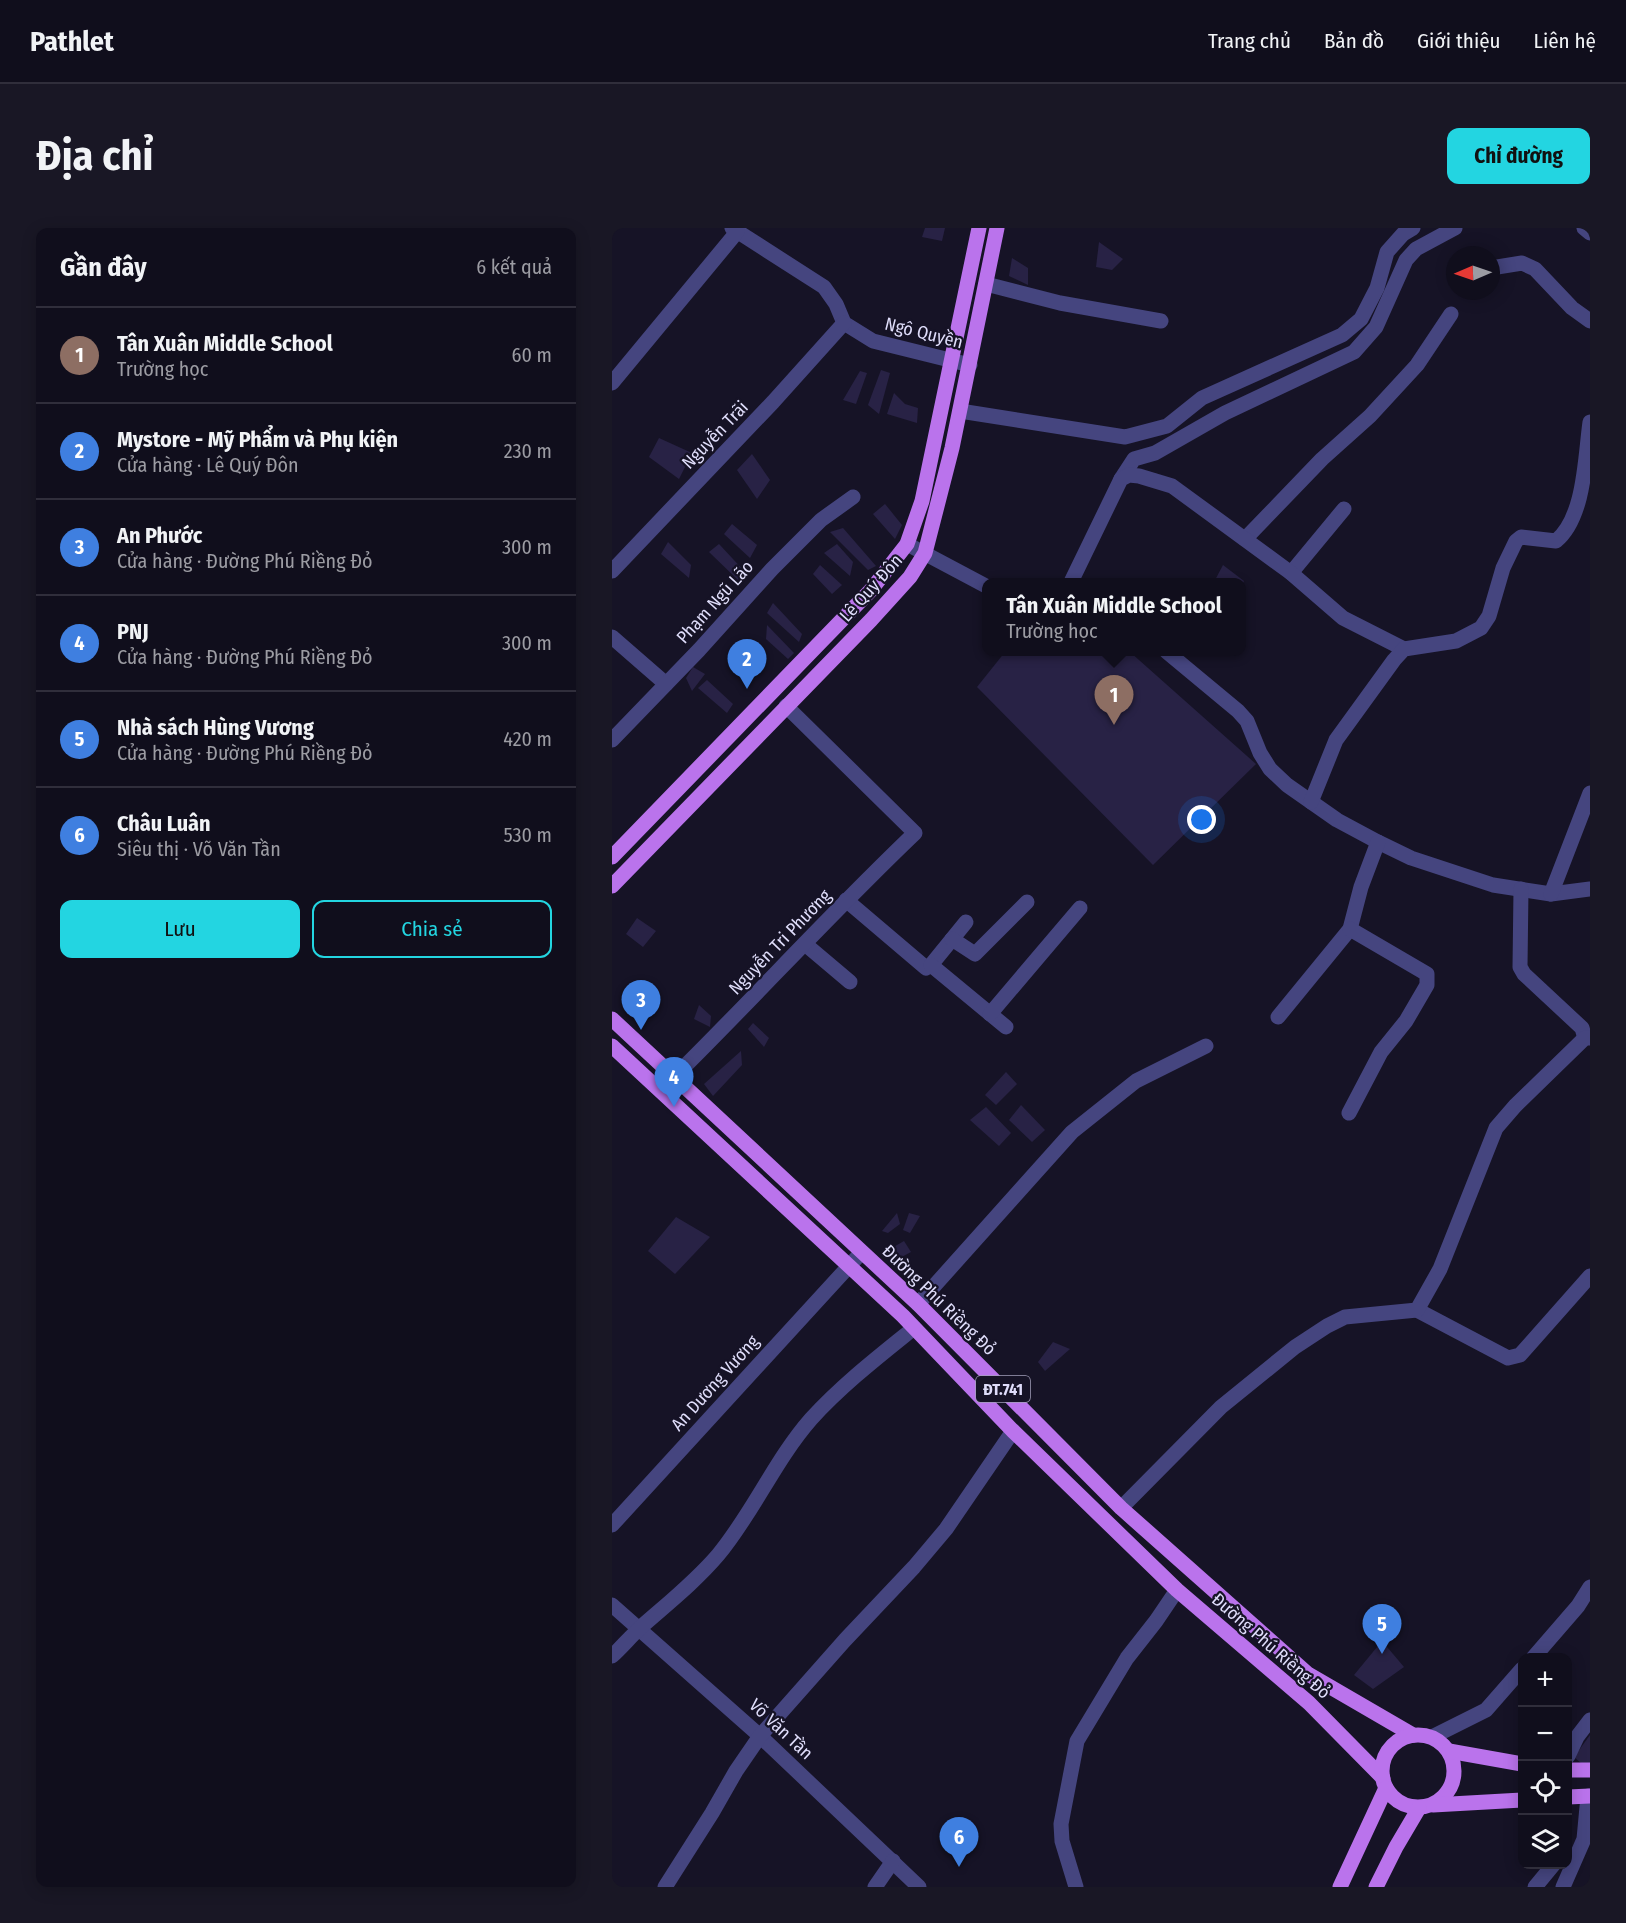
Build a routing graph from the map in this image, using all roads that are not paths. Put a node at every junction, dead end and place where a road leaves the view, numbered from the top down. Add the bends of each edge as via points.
1 (979, 228) edge
2 (997, 228) edge
3 (1413, 228) edge
4 (1455, 228) edge
5 (1584, 228) edge
6 (735, 230) edge
7 (1590, 233) edge
8 (1500, 267) edge
9 (986, 284) junction
10 (1451, 314) dead end
11 (1161, 321) dead end
12 (1590, 321) edge
13 (844, 323) junction
14 (1317, 346) junction
15 (951, 360) junction
16 (970, 365) junction
17 (1324, 367) junction
18 (612, 383) edge
19 (960, 411) junction
20 (1590, 422) edge
21 (1121, 479) junction
22 (853, 497) dead end
23 (1344, 509) dead end
24 (1245, 539) junction
25 (907, 544) junction
26 (925, 553) junction
27 (612, 571) edge
28 (1291, 573) junction
29 (1073, 578) edge
30 (982, 583) edge
31 (612, 638) edge
32 (1404, 650) junction
33 (1173, 656) edge
34 (666, 684) junction
35 (786, 706) junction
36 (612, 740) edge
37 (1590, 793) edge
38 (1311, 802) junction
39 (1378, 842) junction
40 (612, 857) edge
41 (612, 886) edge
42 (1521, 889) junction
43 (1590, 889) edge
44 (1551, 894) junction
45 (846, 900) junction
46 (1027, 902) dead end
47 (1080, 908) dead end
48 (966, 922) dead end
49 (1350, 929) junction
50 (952, 939) junction
51 (805, 944) junction
52 (931, 965) junction
53 (850, 982) dead end
54 (990, 1014) junction
55 (1278, 1017) dead end
56 (612, 1019) edge
57 (1006, 1028) dead end
58 (1587, 1038) edge
59 (612, 1046) edge
60 (1206, 1046) dead end
61 (674, 1077) junction
62 (1349, 1113) dead end
63 (861, 1252) junction
64 (847, 1266) junction
65 (1590, 1276) edge
66 (918, 1304) junction
67 (1417, 1310) junction
68 (914, 1328) junction
69 (1013, 1431) junction
70 (1121, 1508) junction
71 (612, 1525) edge
72 (1590, 1587) edge
73 (1177, 1590) junction
74 (612, 1605) edge
75 (639, 1629) junction
76 (1537, 1653) edge
77 (612, 1656) edge
78 (1518, 1674) edge
79 (1590, 1720) edge
80 (1413, 1735) junction
81 (760, 1736) junction
82 (1432, 1737) junction
83 (1572, 1748) edge
84 (1449, 1751) junction
85 (1518, 1763) edge
86 (1572, 1770) edge
87 (1590, 1770) edge
88 (1384, 1783) junction
89 (1589, 1796) edge
90 (1572, 1797) edge
91 (1518, 1800) edge
92 (1426, 1806) junction
93 (893, 1862) junction
94 (1550, 1869) edge
95 (665, 1887) edge
96 (875, 1887) edge
97 (919, 1887) edge
98 (1076, 1887) edge
99 (1340, 1887) edge
100 (1376, 1887) edge
101 (1535, 1887) edge
102 (1563, 1887) edge

1 - 15 main road, Lê Quý Đôn
2 - 9 main road, Lê Quý Đôn
3 - 14 street via 1387,252 1377,288 1361,319 1342,335
4 - 17 street via 1416,249 1406,260 1376,327 1354,352
5 - 7 street
6 - 13 street via 824,287
6 - 18 street
8 - 12 street via 1522,263 1535,269
9 - 11 street via 1060,303
9 - 16 main road, Lê Quý Đôn
10 - 24 street via 1417,364 1370,416 1322,459
13 - 15 street, Ngô Quyền via 873,341
13 - 27 street, Nguyễn Trãi
14 - 17 street
14 - 19 street via 1202,398 1167,426 1125,437
15 - 16 street, Ngô Quyền
15 - 25 main road, Lê Quý Đôn via 922,501
16 - 19 main road, Lê Quý Đôn
17 - 21 street via 1225,413 1155,453 1134,459
19 - 26 main road, Lê Quý Đôn
20 - 32 street via 1579,504 1562,536 1556,541 1521,537 1516,541 1481,628 1456,640
21 - 24 street via 1129,475 1172,486
21 - 29 street
22 - 34 street, Phạm Ngũ Lão via 812,528
23 - 28 street
24 - 28 street
25 - 26 street
25 - 40 main road, Lê Quý Đôn via 871,590
26 - 30 street
26 - 35 main road, Lê Quý Đôn via 910,577
28 - 32 street via 1343,618
31 - 34 street
32 - 38 street via 1336,740
33 - 38 street via 1238,711 1270,769
34 - 36 street, Phạm Ngũ Lão
35 - 41 main road, Lê Quý Đôn
35 - 45 street, Nguyễn Tri Phương via 915,833
37 - 44 street
38 - 39 street
39 - 42 street via 1470,879
39 - 49 street
42 - 44 street
42 - 58 street via 1520,967 1582,1028
43 - 44 street
45 - 51 street, Nguyễn Tri Phương
45 - 52 street via 923,968
46 - 50 street via 975,954
47 - 54 street
48 - 50 street
49 - 55 street
49 - 62 street via 1427,974 1428,979 1406,1022 1381,1052
50 - 52 street
51 - 53 street
51 - 61 street, Nguyễn Tri Phương
52 - 54 street
54 - 57 street
56 - 61 main road, Đường Phú Riềng Đỏ / ĐT.741
58 - 67 street via 1496,1128 1440,1269
59 - 64 main road, Đường Phú Riềng Đỏ / ĐT.741
60 - 66 street via 1136,1081 1072,1132
61 - 63 main road, Đường Phú Riềng Đỏ / ĐT.741
63 - 64 street, An Dương Vương
63 - 66 main road, Đường Phú Riềng Đỏ / ĐT.741
64 - 68 main road, Đường Phú Riềng Đỏ / ĐT.741
64 - 71 street, An Dương Vương
65 - 67 street via 1514,1358
66 - 70 main road, Đường Phú Riềng Đỏ / ĐT.741
67 - 70 street via 1345,1317 1295,1347 1221,1407
68 - 69 main road, Đường Phú Riềng Đỏ / ĐT.741
68 - 75 street via 843,1386 810,1421 717,1556
69 - 73 main road, Đường Phú Riềng Đỏ / ĐT.741
69 - 81 street via 946,1529
70 - 80 main road, Đường Phú Riềng Đỏ / ĐT.741 via 1308,1674
72 - 76 street
73 - 88 main road, Đường Phú Riềng Đỏ / ĐT.741 via 1309,1703
73 - 98 street via 1127,1658 1077,1741 1061,1824
74 - 75 street, Võ Văn Tần
75 - 77 street
75 - 81 street, Võ Văn Tần
78 - 82 street via 1486,1710
79 - 83 street
80 - 82 main road
80 - 88 main road via 1403,1737 1388,1750 1382,1768
81 - 93 street, Võ Văn Tần
81 - 95 street
82 - 84 main road
84 - 85 main road
84 - 92 main road via 1454,1769 1451,1788 1443,1798
86 - 87 main road
88 - 92 main road via 1400,1803
88 - 99 main road
89 - 90 main road
89 - 102 street via 1584,1839
91 - 92 main road
92 - 100 main road via 1396,1847
93 - 96 street
93 - 97 street, Võ Văn Tần
94 - 101 street

